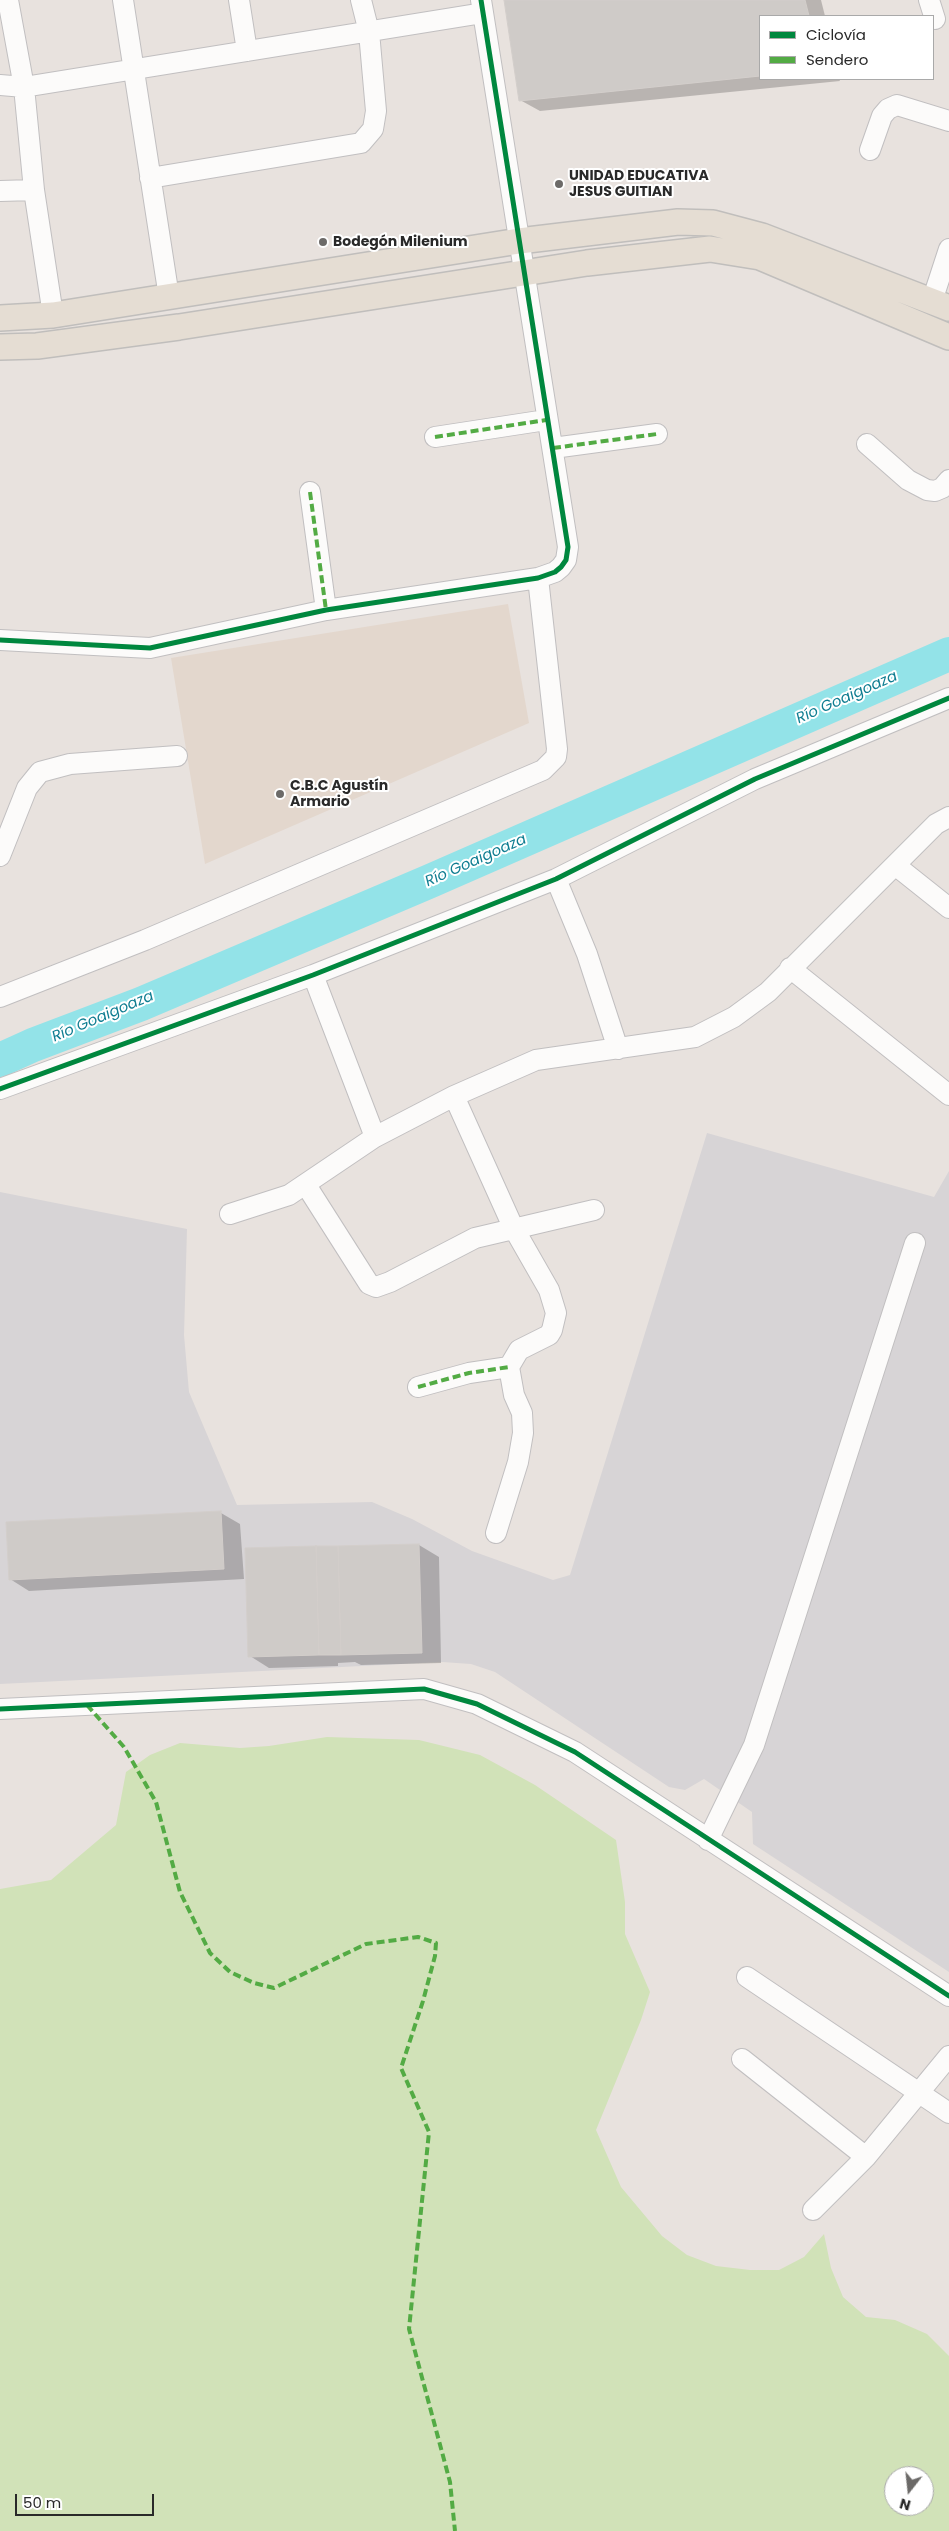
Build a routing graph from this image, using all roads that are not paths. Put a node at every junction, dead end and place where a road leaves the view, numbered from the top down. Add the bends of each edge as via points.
1 (8, 0) edge
2 (122, 0) edge
3 (239, 0) edge
4 (361, 0) edge
5 (482, 6) edge
6 (369, 32) junction
7 (247, 52) junction
8 (133, 69) junction
9 (0, 85) edge
10 (24, 87) junction
11 (949, 121) edge
12 (870, 150) dead end
13 (150, 178) junction
14 (34, 190) junction
15 (0, 191) edge
16 (519, 241) junction
17 (949, 249) edge
18 (524, 274) junction
19 (883, 296) junction
20 (169, 297) junction
21 (940, 305) edge
22 (53, 315) junction
23 (0, 318) edge
24 (949, 337) edge
25 (0, 347) edge
26 (546, 420) junction
27 (657, 434) dead end
28 (435, 438) dead end
29 (867, 444) dead end
30 (552, 448) junction
31 (949, 480) edge
32 (310, 492) dead end
33 (538, 578) junction
34 (326, 610) junction
35 (0, 640) edge
36 (949, 698) edge
37 (177, 756) dead end
38 (949, 817) edge
39 (0, 856) edge
40 (895, 865) junction
41 (556, 879) junction
42 (949, 908) edge
43 (790, 968) junction
44 (313, 975) junction
45 (0, 997) edge
46 (618, 1049) junction
47 (0, 1090) edge
48 (949, 1095) edge
49 (454, 1096) junction
50 (376, 1137) junction
51 (306, 1185) junction
52 (594, 1210) dead end
53 (230, 1214) dead end
54 (513, 1228) junction
55 (915, 1243) dead end
56 (509, 1367) junction
57 (418, 1387) dead end
58 (496, 1533) dead end
59 (0, 1708) edge
60 (708, 1840) junction
61 (747, 1977) dead end
62 (949, 1996) edge
63 (949, 2056) edge
64 (742, 2059) dead end
65 (920, 2092) junction
66 (949, 2113) edge
67 (866, 2157) junction
68 (813, 2210) dead end

1 - 10 street
2 - 8 street
3 - 7 street
4 - 6 street
5 - 6 street
5 - 16 street
6 - 7 street
6 - 13 street via 376,111 373,129 361,143
7 - 8 street
8 - 10 street
8 - 13 street
9 - 10 street
10 - 14 street
11 - 12 street via 897,105 888,108
13 - 20 street
14 - 15 street
14 - 22 street
16 - 18 street
16 - 19 main road via 678,222 713,223 762,236
16 - 20 main road
17 - 21 street
18 - 19 main road via 587,263 710,249 760,257
18 - 25 main road via 179,327 37,346
18 - 26 street
19 - 21 main road
19 - 24 main road
20 - 22 main road
22 - 23 main road
26 - 28 street
26 - 30 street
27 - 30 street
29 - 31 street via 908,480 927,490 942,488
30 - 33 street via 568,547 561,567
32 - 34 street
33 - 34 street
33 - 45 street via 557,749 556,758 543,770 146,940
34 - 35 street via 150,648
36 - 41 street via 755,779
37 - 39 street via 70,764 40,772 26,788
38 - 40 street via 936,824
40 - 42 street
40 - 43 street
41 - 44 street
41 - 46 street via 587,954
43 - 46 street via 768,992 734,1017 695,1037
43 - 48 street
44 - 47 street
44 - 50 street
46 - 49 street via 536,1060
49 - 50 street
49 - 54 street
50 - 51 street
51 - 53 street
51 - 54 street via 369,1284 376,1287 474,1238
52 - 54 street
54 - 56 street via 549,1290 556,1313 549,1335 519,1350
55 - 60 street via 754,1745
56 - 57 street via 469,1373
56 - 58 street via 514,1395 522,1413 523,1433 518,1462
59 - 60 street via 424,1689 477,1704 575,1752
60 - 62 street
61 - 65 street
63 - 65 street
64 - 67 street
65 - 66 street
65 - 67 street
67 - 68 street

